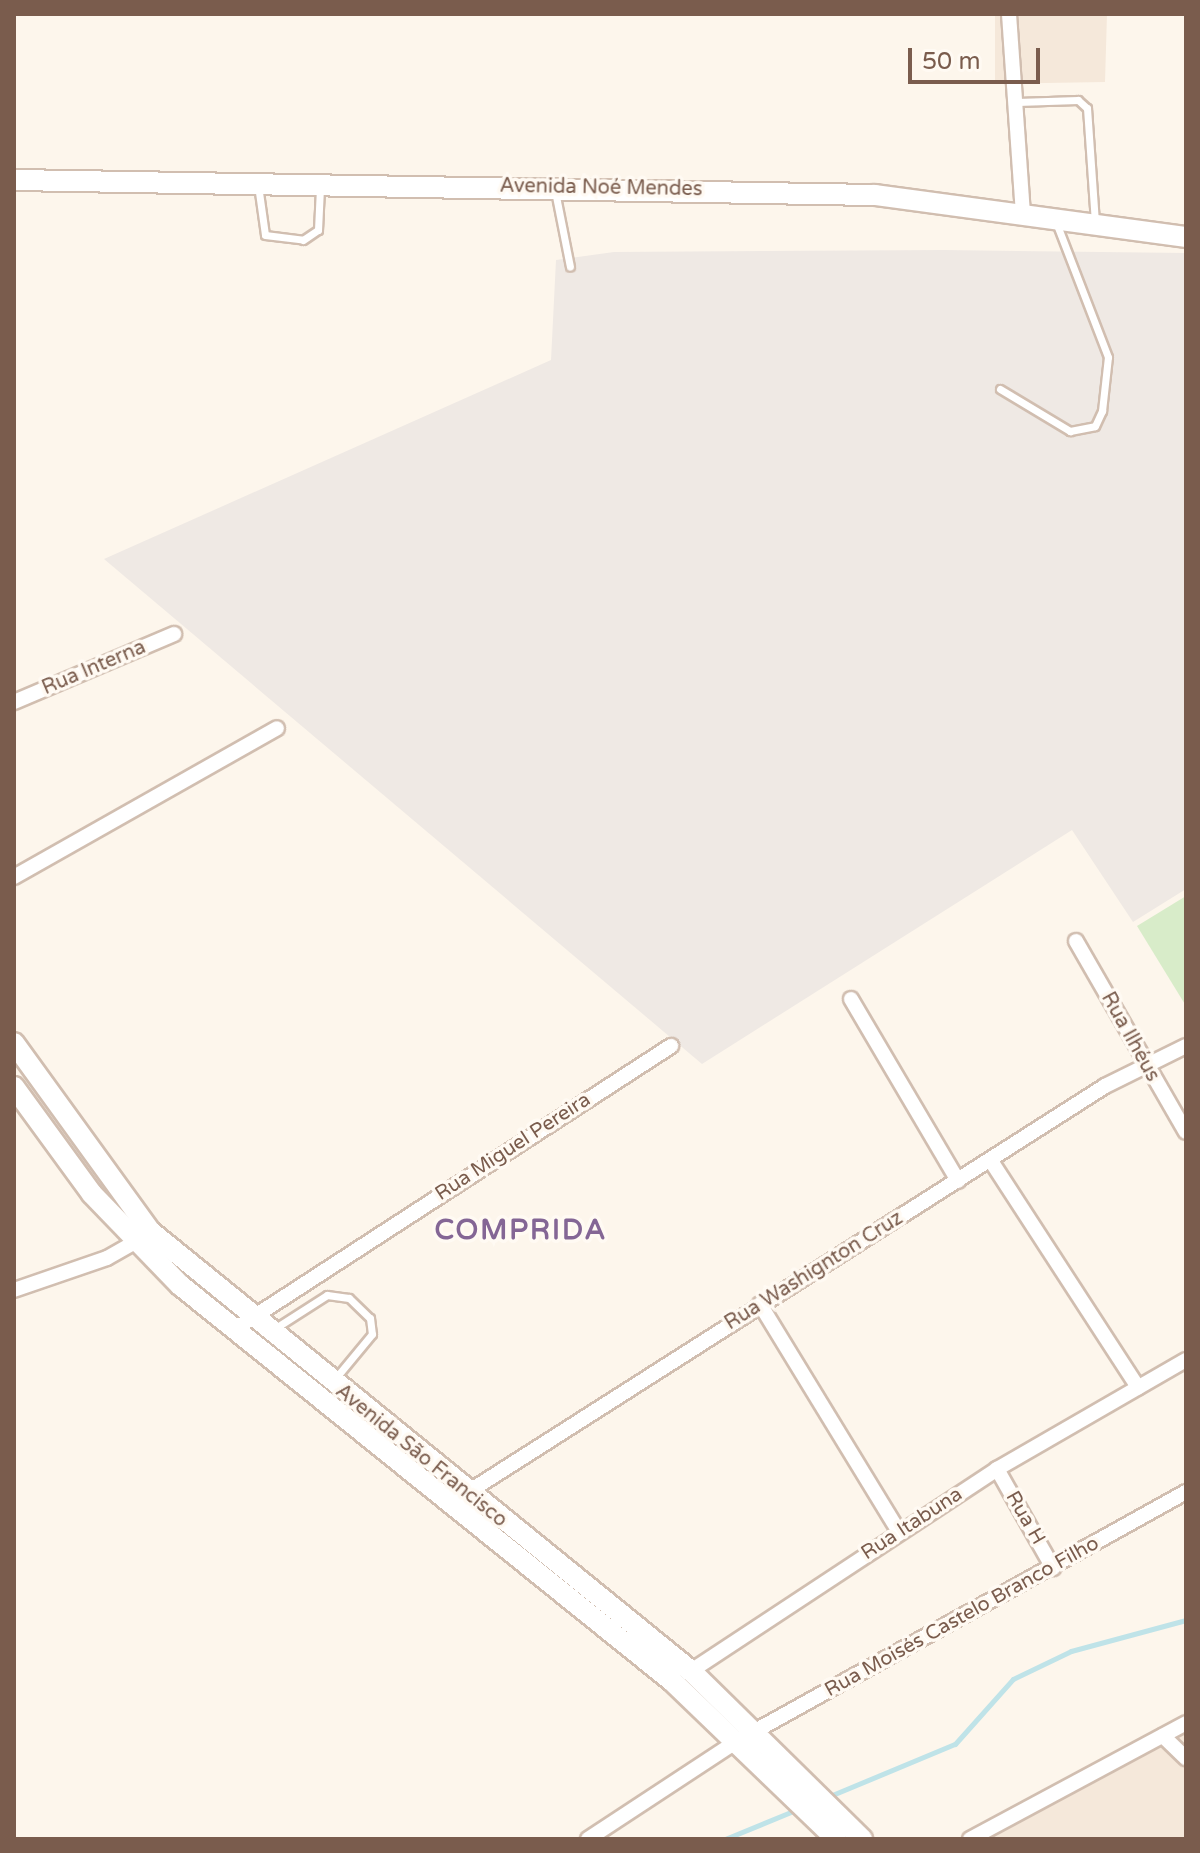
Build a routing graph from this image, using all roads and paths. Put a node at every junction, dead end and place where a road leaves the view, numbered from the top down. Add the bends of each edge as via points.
1 (1009, 14) edge
2 (1017, 102) junction
3 (14, 180) edge
4 (257, 183) junction
5 (320, 184) junction
6 (554, 185) junction
7 (1023, 212) junction
8 (1053, 216) junction
9 (1095, 223) junction
10 (1186, 237) edge
11 (570, 267) dead end
12 (1000, 389) dead end
13 (174, 634) dead end
14 (14, 702) edge
15 (277, 728) dead end
16 (14, 877) edge
17 (1076, 941) dead end
18 (851, 999) dead end
19 (14, 1043) edge
20 (671, 1046) dead end
21 (1186, 1046) edge
22 (1145, 1067) junction
23 (14, 1087) edge
24 (1186, 1132) edge
25 (991, 1161) junction
26 (958, 1181) junction
27 (143, 1238) junction
28 (14, 1290) edge
29 (760, 1304) junction
30 (242, 1323) junction
31 (269, 1333) junction
32 (1186, 1360) edge
33 (1138, 1387) junction
34 (334, 1395) junction
35 (997, 1469) junction
36 (466, 1492) junction
37 (1186, 1492) edge
38 (451, 1508) junction
39 (899, 1532) junction
40 (1053, 1568) junction
41 (691, 1671) junction
42 (1186, 1723) edge
43 (757, 1731) junction
44 (1163, 1736) junction
45 (737, 1741) junction
46 (1186, 1758) edge
47 (806, 1796) junction
48 (860, 1838) edge
49 (588, 1839) edge
50 (836, 1839) edge
51 (970, 1839) edge

1 - 2 street
2 - 7 street
2 - 9 lane via 1078,100 1087,108
3 - 4 street, Avenida Noé Mendes
4 - 5 street, Avenida Noé Mendes
4 - 5 lane via 265,235 303,240 318,230
5 - 6 street, Avenida Noé Mendes
6 - 7 street, Avenida Noé Mendes via 875,195
6 - 11 lane
7 - 8 street, Avenida Noé Mendes
8 - 9 street, Avenida Noé Mendes
8 - 12 lane via 1108,357 1102,411 1095,426 1070,431
9 - 10 street, Avenida Noé Mendes
13 - 14 street, Rua Interna
15 - 16 street
17 - 22 street, Rua Ilhéus
18 - 26 street
19 - 27 street, Avenida São Francisco
20 - 30 street, Rua Miguel Pereira
21 - 22 street, Rua Washignton Cruz
22 - 24 street, Rua Ilhéus
22 - 25 street, Rua Washignton Cruz
23 - 27 street, Avenida São Francisco
25 - 26 street, Rua Washignton Cruz
25 - 33 street
26 - 29 street, Rua Washignton Cruz
27 - 28 street
27 - 30 street, Avenida São Francisco
29 - 36 street, Rua Washignton Cruz
29 - 39 street
30 - 31 street, Avenida São Francisco
30 - 34 street, Avenida São Francisco
31 - 34 street, Avenida São Francisco
31 - 34 lane via 327,1295 349,1298 370,1318 372,1334
32 - 33 street, Rua Itabuna
33 - 35 street, Rua Itabuna
34 - 36 street, Avenida São Francisco
34 - 38 street, Avenida São Francisco
35 - 39 street, Rua Itabuna
35 - 40 street, Rua H
36 - 38 street, Rua Washignton Cruz
36 - 41 street, Avenida São Francisco
37 - 40 street, Rua Moisés Castelo Branco Filho
38 - 45 street, Avenida São Francisco
39 - 41 street, Rua Itabuna
40 - 43 street, Rua Moisés Castelo Branco Filho
41 - 43 street, Avenida São Francisco
42 - 44 street
43 - 45 street, Rua Moisés Castelo Branco Filho
43 - 47 street, Avenida São Francisco
44 - 46 street
44 - 51 street
45 - 47 street, Avenida São Francisco
45 - 49 street, Rua Moisés Castelo Branco Filho
47 - 48 street, Avenida São Francisco
47 - 50 street, Avenida São Francisco

